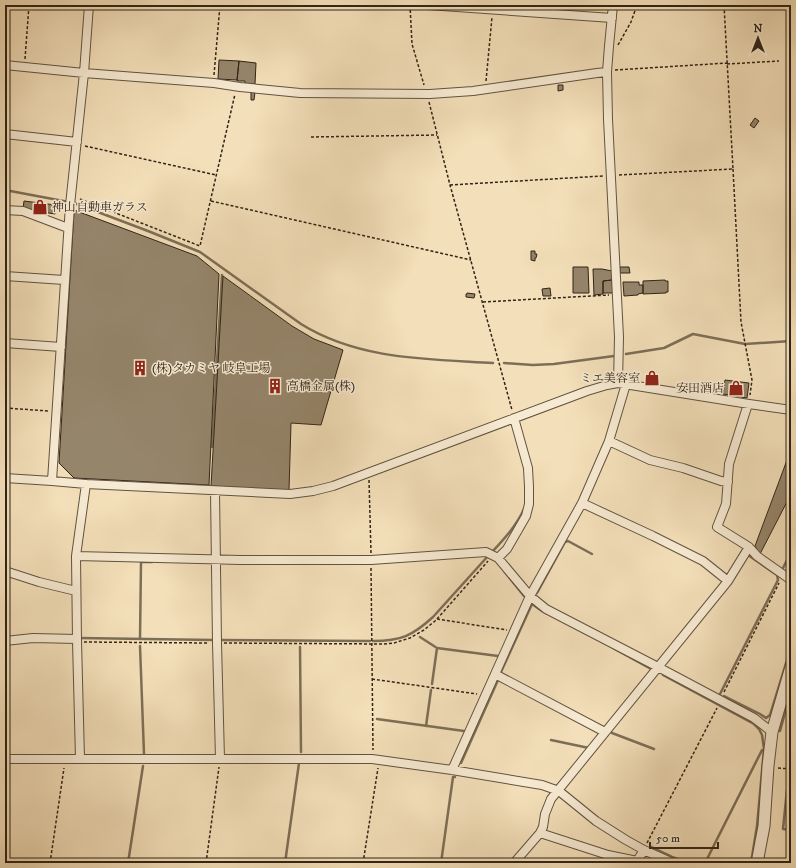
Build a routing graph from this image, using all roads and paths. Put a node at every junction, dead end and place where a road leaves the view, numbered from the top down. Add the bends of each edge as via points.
1 (29, 5) edge
2 (89, 5) edge
3 (220, 5) edge
4 (410, 5) edge
5 (428, 5) edge
6 (613, 5) edge
7 (637, 5) edge
8 (724, 5) edge
9 (492, 10) junction
10 (612, 18) junction
11 (608, 53) junction
12 (779, 61) dead end
13 (727, 63) junction
14 (5, 65) edge
15 (25, 67) junction
16 (608, 71) junction
17 (84, 73) junction
18 (214, 83) junction
19 (237, 87) junction
20 (486, 89) junction
21 (426, 94) junction
22 (5, 134) edge
23 (437, 135) junction
24 (311, 137) dead end
25 (791, 141) edge
26 (76, 143) junction
27 (791, 168) edge
28 (733, 169) junction
29 (216, 175) junction
30 (611, 176) junction
31 (450, 185) junction
32 (70, 200) junction
33 (211, 201) junction
34 (5, 210) edge
35 (68, 228) junction
36 (471, 260) junction
37 (5, 276) edge
38 (64, 280) junction
39 (617, 295) junction
40 (483, 302) junction
41 (5, 343) edge
42 (61, 347) junction
43 (622, 384) junction
44 (748, 404) junction
45 (5, 408) edge
46 (791, 410) edge
47 (56, 411) junction
48 (514, 418) junction
49 (609, 441) junction
50 (367, 473) junction
51 (5, 478) edge
52 (52, 481) junction
53 (728, 482) junction
54 (86, 484) junction
55 (215, 491) junction
56 (582, 503) junction
57 (749, 547) junction
58 (76, 556) junction
59 (496, 557) junction
60 (216, 560) junction
61 (371, 560) junction
62 (5, 571) edge
63 (783, 574) junction
64 (791, 580) edge
65 (728, 581) junction
66 (76, 591) junction
67 (530, 596) junction
68 (437, 619) junction
69 (514, 631) junction
70 (77, 640) junction
71 (5, 641) edge
72 (217, 643) junction
73 (372, 644) junction
74 (658, 667) junction
75 (791, 667) edge
76 (495, 674) junction
77 (372, 679) junction
78 (486, 695) junction
79 (720, 700) junction
80 (605, 732) junction
81 (772, 732) junction
82 (5, 759) edge
83 (65, 759) junction
84 (80, 759) junction
85 (220, 759) junction
86 (376, 759) junction
87 (768, 766) junction
88 (452, 770) junction
89 (791, 770) edge
90 (559, 791) junction
91 (540, 832) junction
92 (644, 850) junction
93 (51, 859) junction
94 (50, 863) edge
95 (80, 863) edge
96 (206, 863) edge
97 (363, 863) edge
98 (514, 863) edge
99 (673, 863) edge
100 (757, 863) edge

1 - 15 path
2 - 17 street
3 - 18 path
4 - 21 path via 412,44
5 - 9 street
6 - 10 street
7 - 11 path via 631,22 616,47
8 - 13 path
9 - 10 street
9 - 20 path
10 - 11 street
11 - 16 street
12 - 13 path
13 - 16 path
13 - 28 path
14 - 15 street
15 - 17 street
16 - 20 street
16 - 30 street
17 - 18 street
17 - 26 street
18 - 19 street
19 - 21 street via 300,93
19 - 29 path
20 - 21 street
21 - 23 path
22 - 26 street
23 - 24 path
23 - 31 path
25 - 27 path
26 - 29 path
26 - 32 street
28 - 30 path
28 - 44 path via 741,322 752,380
29 - 33 path
30 - 31 path
30 - 39 street
31 - 36 path
32 - 33 path via 200,246
32 - 35 street
33 - 36 path
34 - 35 street via 23,211
35 - 38 street
36 - 40 path
37 - 38 street
38 - 42 street
39 - 40 path
39 - 43 street
40 - 48 path
41 - 42 street
42 - 47 street
43 - 44 street
43 - 48 street via 587,391
43 - 49 street
44 - 46 street
44 - 53 street via 729,464
45 - 47 path
47 - 52 street
48 - 50 street
48 - 59 street via 528,468 529,504 526,516 507,549
49 - 53 street via 650,460
49 - 56 street
50 - 55 street via 333,486 290,494
50 - 61 path via 370,482
51 - 52 street
52 - 54 street
53 - 57 street via 726,504 717,527
54 - 55 street
54 - 58 street
55 - 60 street
56 - 65 street via 703,561
56 - 67 street
57 - 63 street via 757,556
57 - 65 street
58 - 60 street
58 - 66 street
59 - 61 street via 486,552
59 - 67 street
59 - 68 path
60 - 61 street
60 - 72 street
61 - 73 path
62 - 66 street
63 - 64 street
63 - 79 path
65 - 74 street
66 - 70 street
67 - 69 street
67 - 74 street via 546,609
68 - 69 path
68 - 73 path via 410,638 394,643
69 - 76 street
70 - 71 street via 33,638
70 - 72 path
70 - 84 street
72 - 73 path
72 - 85 street
73 - 77 path
74 - 79 street
74 - 80 street
75 - 81 street
76 - 78 street
76 - 80 street
77 - 78 path
77 - 86 path via 373,745
78 - 88 street
79 - 81 street via 754,718
79 - 92 path
80 - 90 street
81 - 87 street
82 - 83 street
83 - 84 street
83 - 93 path
84 - 85 street
85 - 86 street
85 - 96 path
86 - 88 street
86 - 97 path
87 - 89 path
87 - 100 street via 764,826
88 - 90 street via 542,785
90 - 91 street via 551,799
90 - 92 street via 596,821
91 - 92 street via 608,855 637,860
91 - 98 street
92 - 99 street
93 - 94 path
93 - 95 path

